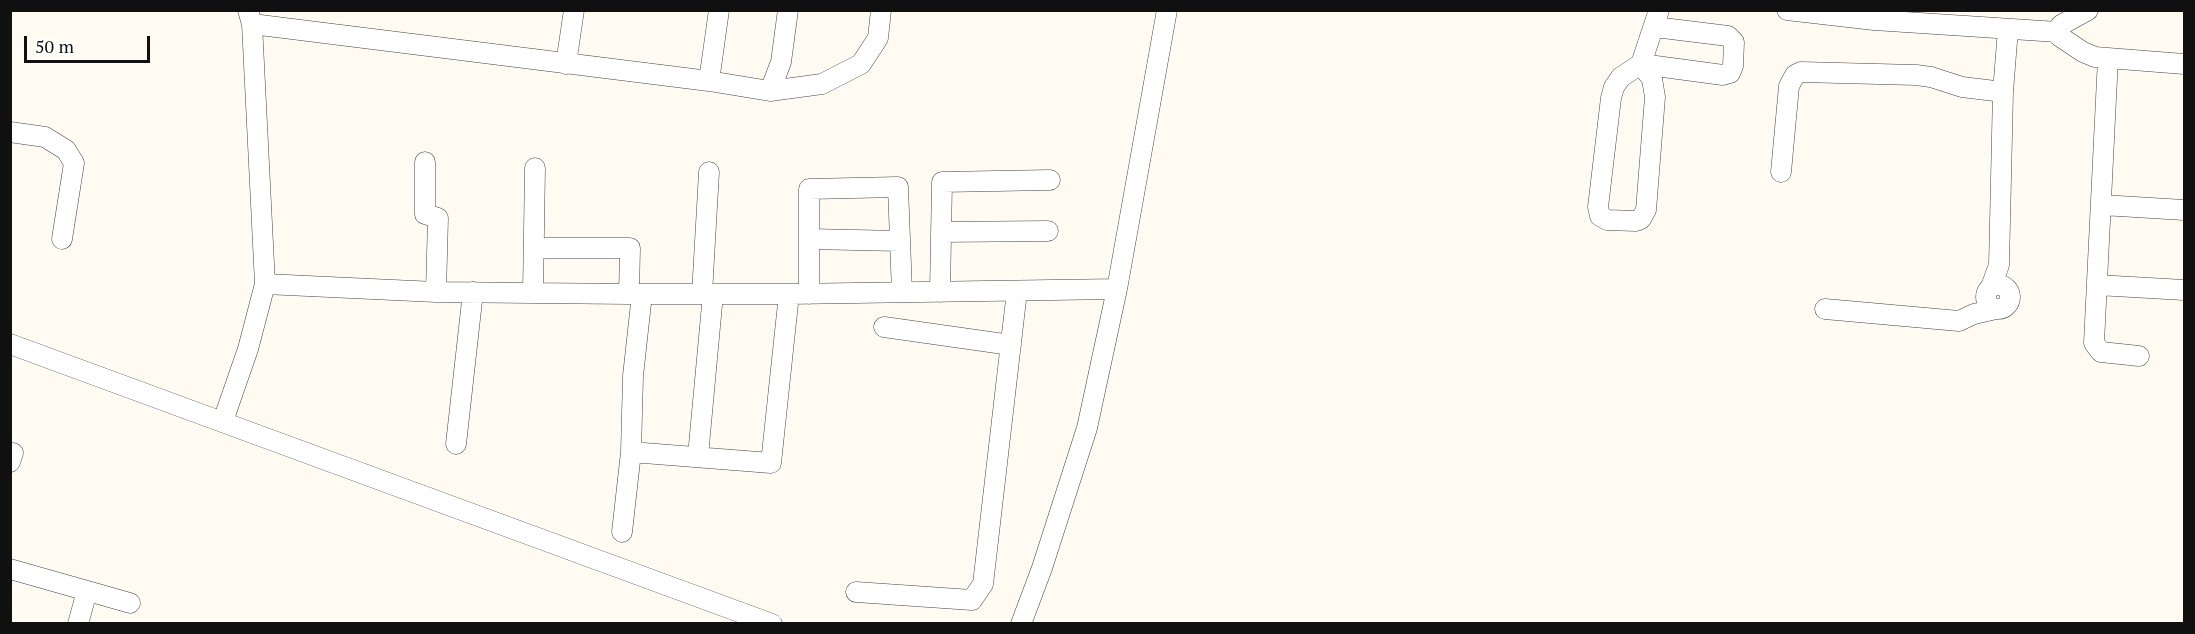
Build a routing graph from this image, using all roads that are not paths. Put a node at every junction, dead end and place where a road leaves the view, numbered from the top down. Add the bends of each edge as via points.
1 (574, 10) edge
2 (719, 10) edge
3 (788, 10) edge
4 (880, 10) edge
5 (1167, 10) edge
6 (1787, 10) edge
7 (2088, 10) edge
8 (250, 17) edge
9 (1657, 19) edge
10 (2008, 29) junction
11 (2058, 32) junction
12 (2108, 58) junction
13 (566, 64) junction
14 (1641, 64) junction
15 (2184, 64) edge
16 (709, 81) junction
17 (770, 91) junction
18 (2003, 92) junction
19 (10, 132) edge
20 (425, 162) dead end
21 (535, 168) dead end
22 (709, 172) dead end
23 (1781, 172) dead end
24 (1050, 180) dead end
25 (2102, 205) junction
26 (2184, 210) edge
27 (1048, 231) dead end
28 (941, 232) junction
29 (62, 239) dead end
30 (809, 239) junction
31 (900, 241) junction
32 (534, 248) junction
33 (265, 284) junction
34 (2097, 285) junction
35 (1117, 289) junction
36 (2184, 290) edge
37 (1017, 291) junction
38 (436, 292) junction
39 (472, 292) junction
40 (902, 292) junction
41 (940, 292) junction
42 (533, 293) junction
43 (636, 294) junction
44 (708, 294) junction
45 (789, 294) junction
46 (809, 294) junction
47 (1825, 309) dead end
48 (884, 327) dead end
49 (10, 344) edge
50 (1011, 345) junction
51 (2139, 356) dead end
52 (223, 421) junction
53 (456, 444) dead end
54 (631, 452) junction
55 (698, 456) junction
56 (622, 532) dead end
57 (10, 569) edge
58 (87, 591) junction
59 (856, 592) dead end
60 (130, 603) dead end
61 (78, 624) edge
62 (772, 624) edge
63 (1020, 624) edge

1 - 13 lane
2 - 16 lane
3 - 17 lane via 781,62
4 - 17 lane via 879,38 861,64 822,84
5 - 35 lane
6 - 10 lane
7 - 11 lane via 2061,26
8 - 13 lane
8 - 33 lane
9 - 14 lane
9 - 14 lane via 1728,36 1734,46 1732,70 1723,75
10 - 11 lane
10 - 18 lane
11 - 12 lane via 2083,52
12 - 15 lane
12 - 25 lane
13 - 16 lane
14 - 14 lane via 1621,77 1611,98 1598,207 1600,216 1607,220 1636,221 1646,210 1655,97 1652,79
16 - 17 lane
18 - 23 lane via 1916,75 1801,72 1789,86
18 - 47 lane via 1995,294 1974,314 1959,321
19 - 29 lane via 45,137 66,150 74,163
20 - 38 lane via 425,214 438,218
21 - 32 lane
22 - 44 lane
24 - 28 lane via 942,182
25 - 26 lane
25 - 34 lane
27 - 28 lane
28 - 41 lane
30 - 31 lane
30 - 31 lane via 809,189 898,187
30 - 46 lane
31 - 40 lane
32 - 42 lane
32 - 43 lane via 630,248
33 - 38 lane
33 - 52 lane
34 - 36 lane
34 - 51 lane via 2095,347 2104,353
35 - 37 lane
35 - 63 lane via 1087,428
37 - 41 lane
37 - 50 lane
38 - 39 lane
39 - 42 lane
39 - 53 lane
40 - 41 lane
40 - 46 lane
42 - 43 lane
43 - 44 lane
43 - 54 lane
44 - 45 lane
44 - 55 lane
45 - 46 lane
45 - 55 lane via 771,463
48 - 50 lane
49 - 52 lane
50 - 59 lane via 983,584 972,600
52 - 62 lane
54 - 55 lane
54 - 56 lane
57 - 58 lane
58 - 60 lane
58 - 61 lane

